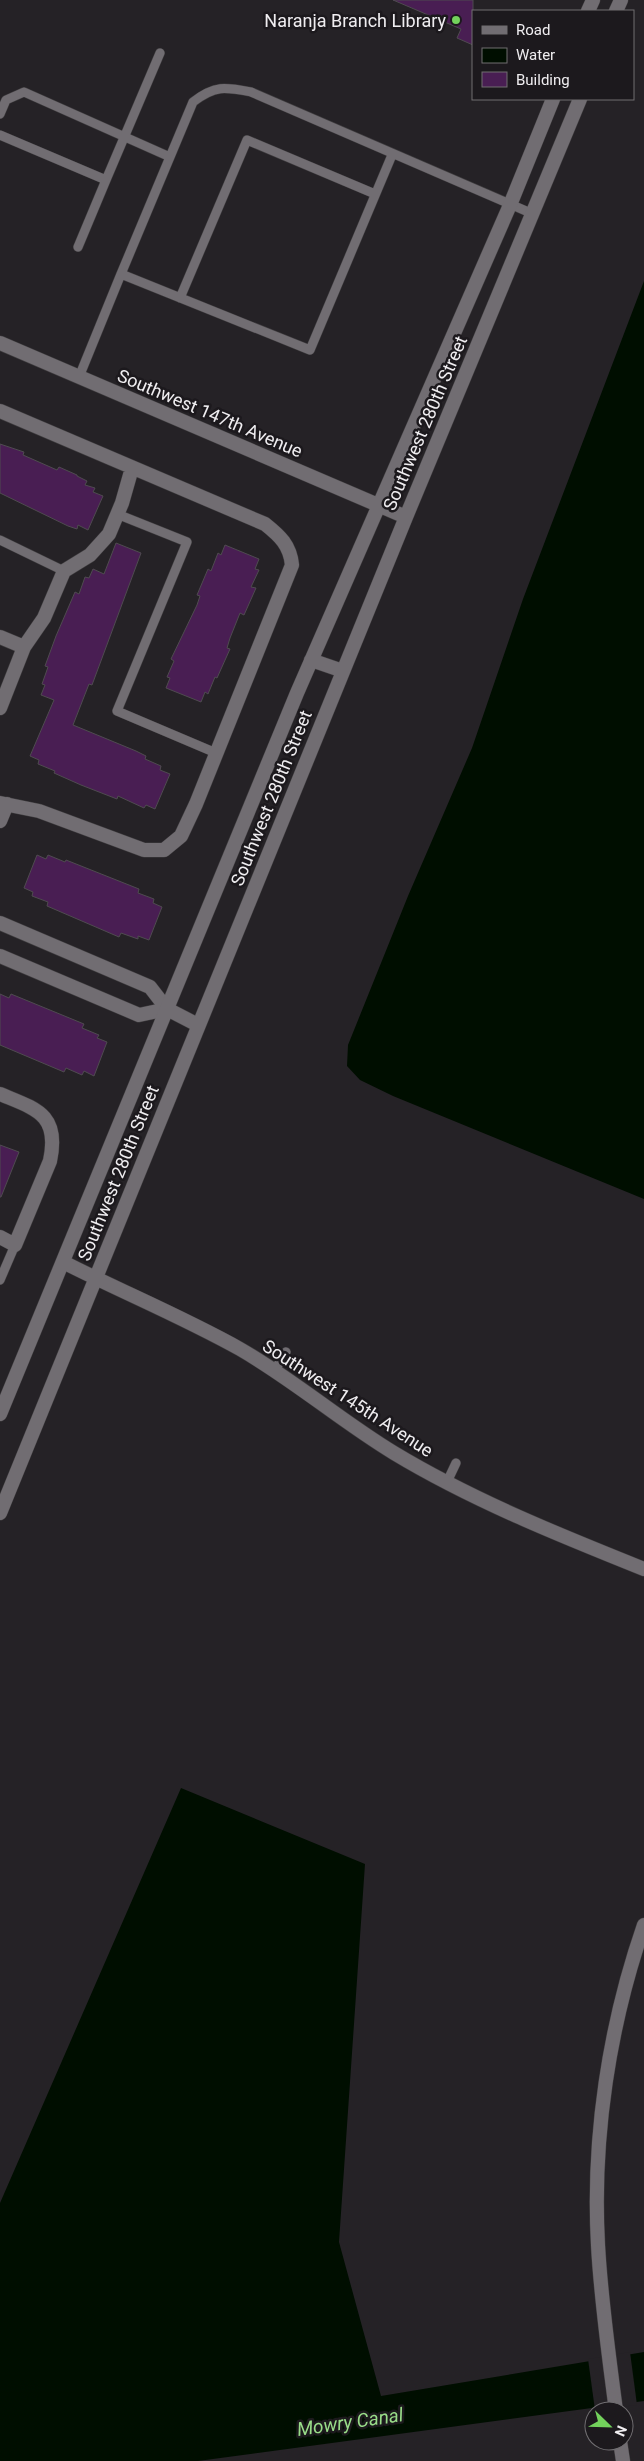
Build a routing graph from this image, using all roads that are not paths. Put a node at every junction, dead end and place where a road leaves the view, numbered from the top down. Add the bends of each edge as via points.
1 (160, 53) dead end
2 (553, 100) edge
3 (580, 100) edge
4 (0, 114) edge
5 (0, 135) edge
6 (125, 137) junction
7 (392, 154) junction
8 (170, 157) junction
9 (106, 180) junction
10 (375, 194) junction
11 (510, 205) junction
12 (533, 214) junction
13 (78, 247) dead end
14 (120, 274) junction
15 (180, 298) junction
16 (0, 343) edge
17 (79, 377) junction
18 (0, 411) edge
19 (132, 468) junction
20 (379, 506) junction
21 (118, 514) junction
22 (406, 517) junction
23 (0, 540) edge
24 (64, 571) junction
25 (0, 636) edge
26 (24, 647) junction
27 (311, 660) junction
28 (343, 671) junction
29 (6, 675) edge
30 (0, 708) edge
31 (216, 753) junction
32 (3, 804) edge
33 (0, 821) edge
34 (0, 923) edge
35 (0, 956) edge
36 (167, 1009) junction
37 (198, 1025) junction
38 (0, 1094) edge
39 (0, 1238) edge
40 (15, 1244) junction
41 (63, 1262) junction
42 (95, 1279) junction
43 (0, 1280) edge
44 (286, 1352) dead end
45 (274, 1371) junction
46 (0, 1414) edge
47 (456, 1463) dead end
48 (447, 1482) junction
49 (0, 1513) edge
50 (644, 1569) edge
51 (644, 1925) edge
52 (615, 2401) edge

1 - 6 lane
2 - 11 street, Southwest 280th Street
3 - 12 street, Southwest 280th Street
4 - 6 lane via 6,100 24,92
5 - 9 lane
6 - 8 lane
6 - 9 lane
7 - 8 lane via 250,92 219,88 205,92 193,102
7 - 10 lane
7 - 11 lane
8 - 14 lane
9 - 13 lane
10 - 15 lane via 310,350
10 - 15 lane via 247,140
11 - 12 lane
11 - 20 street, Southwest 280th Street
12 - 22 street, Southwest 280th Street
14 - 15 lane
14 - 17 lane
16 - 17 street, Southwest 147th Avenue
17 - 20 street, Southwest 147th Avenue
18 - 19 street
19 - 21 street
19 - 31 street via 265,524 286,543 291,554 292,565
20 - 22 street, Southwest 147th Avenue
20 - 27 street, Southwest 280th Street
21 - 24 street via 109,534 90,555
21 - 31 lane via 187,542 117,711
22 - 28 street, Southwest 280th Street
23 - 24 lane
24 - 26 street via 44,618
25 - 26 street
26 - 29 street
27 - 28 street
27 - 36 street, Southwest 280th Street
28 - 37 street, Southwest 280th Street
29 - 30 street
31 - 32 street via 181,836 164,850 144,850 39,811
32 - 33 street
34 - 36 street via 150,987
35 - 36 street via 139,1015
36 - 37 street
36 - 41 street, Southwest 280th Street
37 - 42 street, Southwest 280th Street
38 - 40 street via 38,1110 45,1118 52,1148 50,1161
39 - 40 street
40 - 43 lane
41 - 42 street, Southwest 145th Avenue
41 - 46 street, Southwest 280th Street
42 - 45 street, Southwest 145th Avenue via 181,1318
42 - 49 street, Southwest 280th Street
44 - 45 lane
45 - 48 street, Southwest 145th Avenue via 381,1445
47 - 48 lane
48 - 50 street, Southwest 145th Avenue via 540,1526
51 - 52 street via 618,2017 601,2129 597,2224

